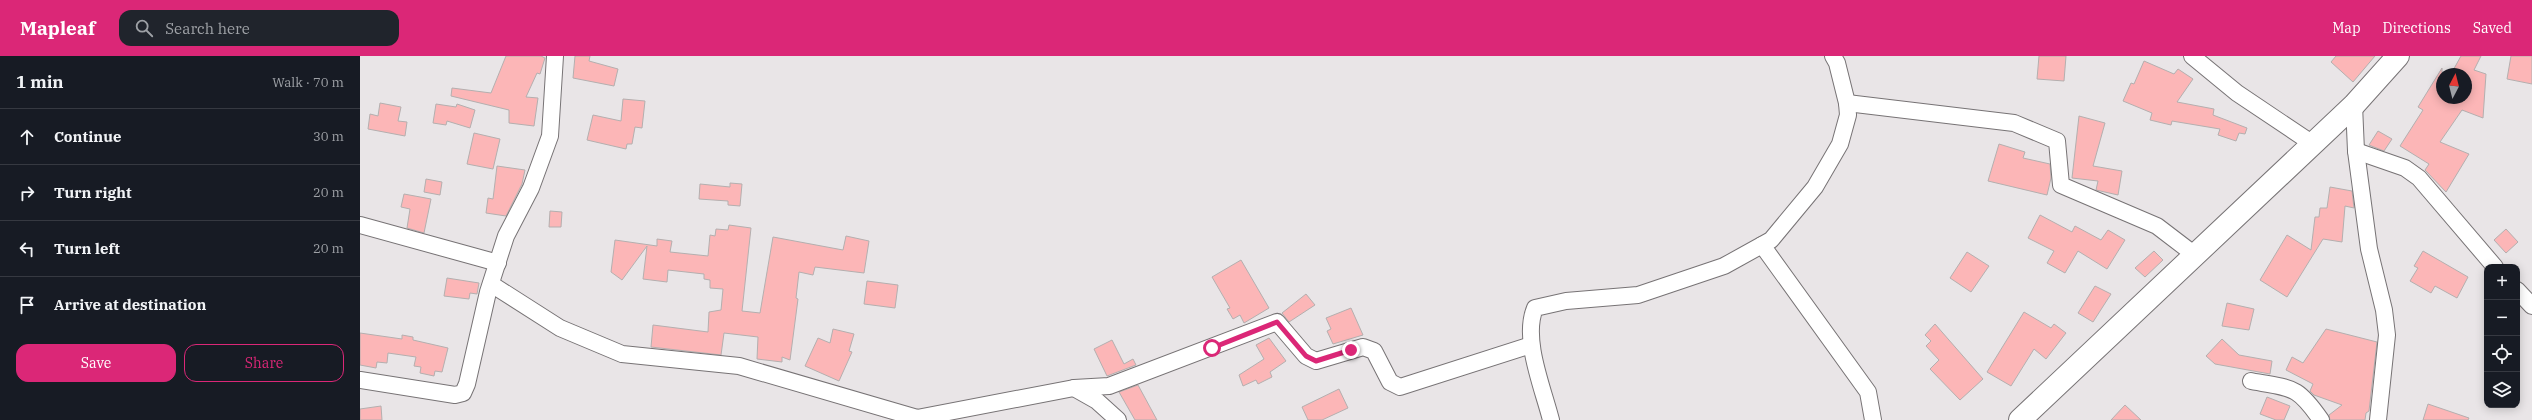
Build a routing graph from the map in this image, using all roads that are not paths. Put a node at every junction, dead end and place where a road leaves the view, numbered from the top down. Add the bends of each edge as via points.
1 (555, 56) edge
2 (1833, 56) edge
3 (2192, 56) edge
4 (2398, 56) edge
5 (1847, 103) junction
6 (2354, 105) junction
7 (2313, 144) junction
8 (2356, 152) junction
9 (360, 225) edge
10 (1762, 245) junction
11 (2195, 255) junction
12 (498, 263) junction
13 (2492, 264) edge
14 (491, 284) junction
15 (2520, 293) edge
16 (2532, 306) edge
17 (1531, 345) junction
18 (360, 380) edge
19 (2251, 381) dead end
20 (1074, 388) junction
21 (918, 419) edge
22 (1118, 420) edge
23 (1552, 420) edge
24 (1873, 420) edge
25 (2020, 420) edge
26 (2321, 420) edge
27 (2378, 420) edge

1 - 12 street via 550,136 531,188 506,236
2 - 5 street via 1838,63
3 - 7 street via 2236,93
4 - 6 highway
5 - 10 street via 1848,115 1840,144 1815,187 1771,240
5 - 11 street via 2014,123 2057,141 2061,185 2157,226
6 - 7 highway
6 - 8 street
7 - 11 highway
8 - 13 street via 2405,168 2419,178
8 - 27 street via 2369,249 2384,310 2387,335
9 - 12 street
10 - 17 street via 1724,266 1638,295 1566,301 1535,308 1530,319
10 - 24 street via 1868,392
11 - 25 highway
12 - 14 street
14 - 18 street via 463,393 455,395
14 - 21 street via 560,328 622,354 739,366
15 - 16 street
17 - 20 street via 1400,387 1390,382 1374,351 1363,347 1316,361 1306,356 1277,322 1109,386
17 - 23 street
19 - 26 street via 2294,389 2307,400
20 - 21 street
20 - 22 street via 1097,401

